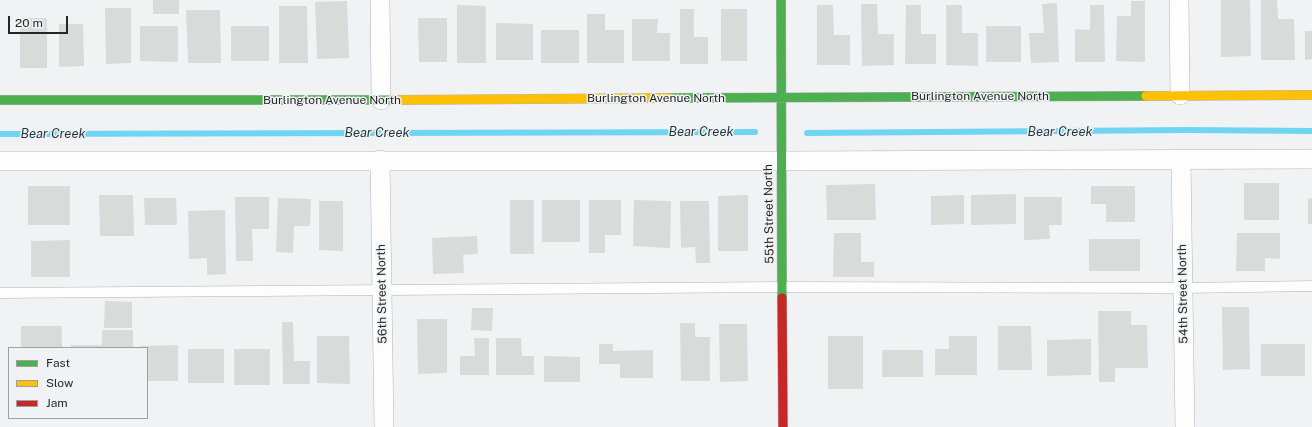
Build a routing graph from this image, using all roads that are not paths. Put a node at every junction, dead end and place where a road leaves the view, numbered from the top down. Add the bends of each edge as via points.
1 (380, 0) edge
2 (781, 0) edge
3 (1179, 0) edge
4 (1180, 95) junction
5 (1312, 95) edge
6 (781, 97) junction
7 (0, 100) edge
8 (381, 100) junction
9 (1312, 159) edge
10 (380, 160) junction
11 (1181, 160) junction
12 (0, 161) edge
13 (780, 162) junction
14 (782, 286) junction
15 (1312, 286) edge
16 (1182, 288) junction
17 (382, 290) junction
18 (0, 293) edge
19 (384, 427) edge
20 (783, 427) edge
21 (1184, 427) edge

1 - 8 street
2 - 6 street, 55th Street North
3 - 4 street
4 - 5 street, Burlington Avenue North
4 - 6 street, Burlington Avenue North
6 - 8 street, Burlington Avenue North
6 - 13 street, 55th Street North
7 - 8 street, Burlington Avenue North
9 - 11 street
10 - 12 street
10 - 13 street
10 - 17 street, 56th Street North
11 - 13 street
11 - 16 street, 54th Street North
13 - 14 street, 55th Street North
14 - 16 lane
14 - 17 lane
14 - 20 street, 55th Street North
15 - 16 lane
16 - 21 street, 54th Street North
17 - 18 lane
17 - 19 street, 56th Street North

